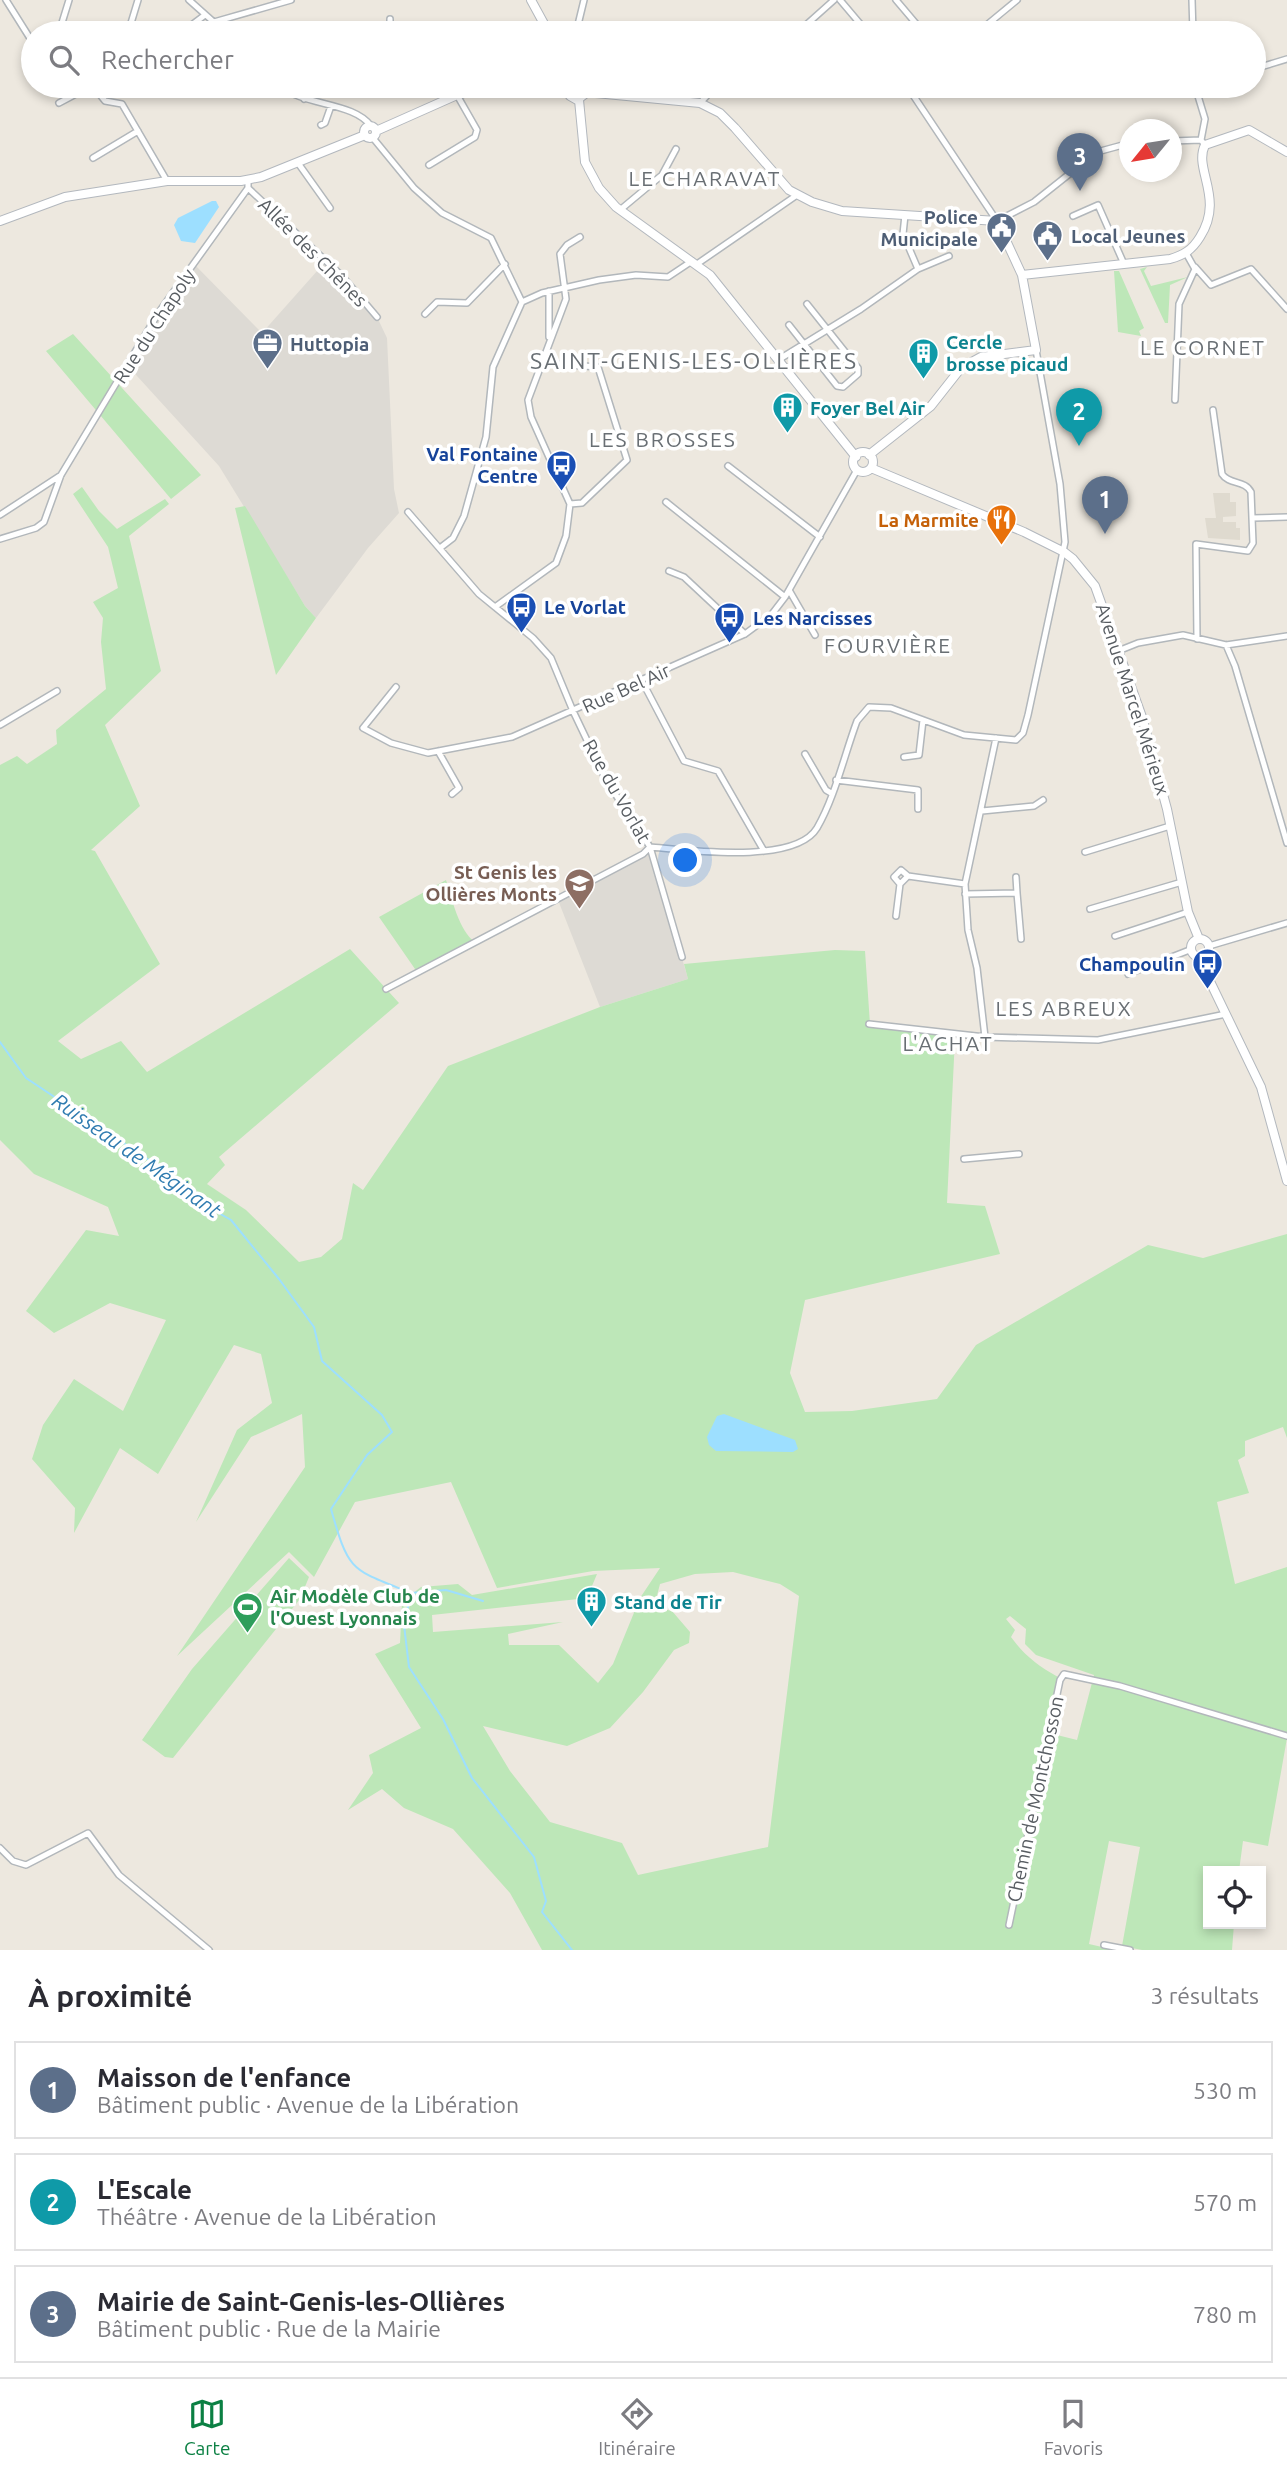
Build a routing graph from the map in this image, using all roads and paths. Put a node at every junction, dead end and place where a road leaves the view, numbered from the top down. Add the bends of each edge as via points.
1 (6, 0) edge
2 (69, 0) edge
3 (138, 0) edge
4 (189, 0) edge
5 (291, 0) edge
6 (531, 0) edge
7 (584, 0) edge
8 (834, 0) edge
9 (840, 0) edge
10 (896, 0) edge
11 (1017, 0) edge
12 (1192, 0) edge
13 (205, 15) junction
14 (64, 21) edge
15 (132, 21) edge
16 (197, 21) edge
17 (213, 21) edge
18 (218, 21) edge
19 (542, 21) edge
20 (579, 21) edge
21 (810, 21) edge
22 (858, 21) edge
23 (914, 21) edge
24 (992, 21) edge
25 (1193, 21) edge
26 (21, 24) edge
27 (1287, 59) edge
28 (1266, 65) edge
29 (69, 98) edge
30 (102, 98) edge
31 (301, 98) edge
32 (450, 98) edge
33 (459, 98) edge
34 (573, 98) edge
35 (659, 98) edge
36 (705, 98) edge
37 (915, 98) edge
38 (1198, 98) edge
39 (304, 99) joint
40 (579, 100) joint
41 (59, 103) dead end
42 (700, 103) junction
43 (331, 106) junction
44 (321, 125) dead end
45 (138, 131) junction
46 (371, 133) junction
47 (1182, 141) edge
48 (1203, 142) junction
49 (1119, 146) edge
50 (676, 149) dead end
51 (1287, 152) edge
52 (93, 158) dead end
53 (298, 163) junction
54 (429, 165) dead end
55 (167, 181) junction
56 (248, 184) junction
57 (797, 195) junction
58 (330, 208) dead end
59 (620, 210) junction
60 (905, 215) junction
61 (1073, 216) dead end
62 (0, 221) edge
63 (998, 221) junction
64 (580, 237) dead end
65 (1186, 253) junction
66 (949, 256) dead end
67 (694, 263) junction
68 (505, 264) junction
69 (1124, 264) junction
70 (1195, 267) junction
71 (918, 268) junction
72 (1022, 275) junction
73 (567, 287) junction
74 (549, 291) junction
75 (522, 302) junction
76 (807, 304) dead end
77 (1287, 309) edge
78 (425, 314) dead end
79 (377, 317) dead end
80 (789, 326) dead end
81 (827, 330) junction
82 (549, 339) junction
83 (803, 344) junction
84 (1036, 350) junction
85 (778, 360) junction
86 (540, 363) junction
87 (1175, 400) dead end
88 (1213, 410) dead end
89 (869, 455) junction
90 (856, 457) junction
91 (728, 466) dead end
92 (871, 468) junction
93 (858, 470) junction
94 (61, 475) junction
95 (666, 502) dead end
96 (570, 504) junction
97 (408, 512) dead end
98 (0, 515) edge
99 (1287, 517) edge
100 (1253, 518) junction
101 (820, 537) junction
102 (0, 539) edge
103 (440, 548) junction
104 (1064, 552) junction
105 (669, 571) dead end
106 (789, 590) junction
107 (785, 597) junction
108 (495, 607) junction
109 (745, 634) junction
110 (815, 635) dead end
111 (1287, 636) edge
112 (1197, 639) junction
113 (1226, 645) junction
114 (1118, 651) junction
115 (642, 681) junction
116 (396, 687) dead end
117 (57, 691) dead end
118 (573, 711) junction
119 (923, 720) junction
120 (0, 725) edge
121 (996, 738) junction
122 (438, 751) junction
123 (805, 754) dead end
124 (904, 757) dead end
125 (836, 780) junction
126 (831, 793) junction
127 (452, 794) dead end
128 (1043, 800) dead end
129 (918, 808) dead end
130 (982, 811) junction
131 (1170, 826) junction
132 (1287, 844) edge
133 (650, 847) junction
134 (764, 852) junction
135 (1085, 852) dead end
136 (1016, 877) dead end
137 (1182, 882) junction
138 (965, 884) junction
139 (1017, 893) junction
140 (965, 894) junction
141 (1090, 909) dead end
142 (1188, 912) junction
143 (896, 916) dead end
144 (1287, 923) edge
145 (1115, 936) dead end
146 (1021, 939) dead end
147 (1199, 939) junction
148 (1209, 946) junction
149 (1192, 949) junction
150 (682, 957) dead end
151 (1201, 957) junction
152 (1128, 974) dead end
153 (386, 989) dead end
154 (1226, 1014) junction
155 (869, 1024) dead end
156 (985, 1037) junction
157 (1019, 1154) dead end
158 (964, 1159) dead end
159 (1287, 1181) edge
160 (1287, 1737) edge
161 (0, 1848) edge
162 (1009, 1925) dead end
163 (1104, 1945) dead end
164 (209, 1950) edge
165 (1130, 1950) edge

1 - 26 street
2 - 14 street
3 - 15 street
4 - 13 street
5 - 18 street
6 - 19 street
7 - 20 street
8 - 21 street
9 - 22 street
10 - 23 street
11 - 24 street
12 - 25 street
13 - 16 street
13 - 17 street
27 - 28 street
29 - 41 street
30 - 45 street via 122,104
31 - 39 street
32 - 46 street
33 - 54 street via 477,130 475,137
34 - 40 street
35 - 42 street
36 - 42 street
37 - 63 street
38 - 48 street via 1205,120
39 - 43 street
40 - 59 street via 585,162 599,188
42 - 57 street via 720,113
43 - 44 street
43 - 46 street via 367,120
45 - 52 street
45 - 55 street
46 - 53 street
46 - 68 street via 398,170 442,214 491,239
47 - 48 street
48 - 51 street via 1249,130
48 - 65 street via 1210,215 1204,232
49 - 63 street via 1097,152 1034,202
50 - 59 street via 662,175
53 - 56 street
53 - 58 street
55 - 56 street
55 - 62 street via 65,197
56 - 79 street, Allée des Chênes
56 - 94 street, Rue du Chapoly via 159,312
57 - 60 street via 842,211
57 - 67 street
59 - 67 street
60 - 63 street
60 - 71 street via 903,234
61 - 69 street via 1098,205
63 - 72 street
64 - 73 street via 560,254
65 - 69 street
65 - 70 street
66 - 71 street
67 - 73 street via 668,277 636,275
67 - 85 street via 710,275
68 - 75 street
68 - 78 street via 467,303 437,302
69 - 72 street
70 - 77 street via 1210,285 1251,269
70 - 87 street via 1179,304
71 - 81 street
72 - 84 street
73 - 74 street
73 - 82 street
74 - 75 street
74 - 82 street
75 - 103 street via 493,367 486,437 464,516 453,538
76 - 81 street
80 - 83 street
81 - 83 street
81 - 83 street via 858,368 858,374 844,387 837,386
82 - 86 street
83 - 85 street
84 - 89 street via 981,357 961,368 931,406
84 - 104 street via 1060,484
85 - 90 street
86 - 96 street via 529,409
86 - 96 street via 598,367 627,460 582,503
88 - 100 street via 1220,467 1226,479 1250,489
89 - 90 street
89 - 92 street
90 - 93 street
91 - 101 street
92 - 93 street
92 - 104 street, Avenue Marcel Mérieux
93 - 101 street, Rue Bel Air
94 - 98 street, Rue du Chapoly
94 - 102 street, Rue du Chapoly via 44,522
95 - 107 street
96 - 108 street via 556,563
97 - 103 street, Rue du Vorlat
99 - 100 street
100 - 112 street via 1253,543 1248,551 1196,544
101 - 106 street, Rue Bel Air
103 - 108 street, Rue du Vorlat
104 - 114 street, Avenue Marcel Mérieux via 1096,586
104 - 121 street via 1023,733 1016,740
105 - 109 street via 684,577
106 - 107 street, Rue Bel Air
106 - 110 street
107 - 109 street, Rue Bel Air via 772,614
108 - 118 street, Rue du Vorlat via 551,658
109 - 115 street, Rue Bel Air
111 - 113 street
112 - 113 street
112 - 114 street via 1168,636
113 - 132 street
114 - 131 street, Avenue Marcel Mérieux via 1142,717
115 - 118 street, Rue Bel Air
115 - 134 street via 684,761 718,771
116 - 122 street, Rue Bel Air via 363,728 412,751
117 - 120 street
118 - 122 street, Rue Bel Air via 512,737
118 - 133 street, Rue du Vorlat via 606,780
119 - 121 street via 964,735
119 - 124 street via 919,755
119 - 125 street via 880,705 869,707 857,721
121 - 130 street
122 - 127 street via 459,788
123 - 126 street
125 - 126 street
125 - 129 street via 918,790
126 - 134 street via 816,830 800,843
128 - 130 street via 1034,806
130 - 138 street
131 - 135 street
131 - 137 street, Avenue Marcel Mérieux
133 - 134 street
133 - 150 street, Rue du Vorlat
133 - 153 street
136 - 139 street
137 - 141 street
137 - 142 street, Avenue Marcel Mérieux
138 - 140 street
138 - 143 street via 908,876 900,884
139 - 140 street
139 - 146 street
140 - 156 street
142 - 145 street
142 - 147 street, Avenue Marcel Mérieux
144 - 148 street
147 - 148 street
147 - 149 street
148 - 151 street
149 - 151 street
149 - 152 street
151 - 154 street
154 - 156 street via 1098,1040
154 - 159 street via 1261,1087
155 - 156 street
157 - 158 street
160 - 162 street, Chemin de Montchosson via 1120,1686 1064,1674
161 - 164 street via 13,1861 26,1865 88,1833 119,1875
163 - 165 street

